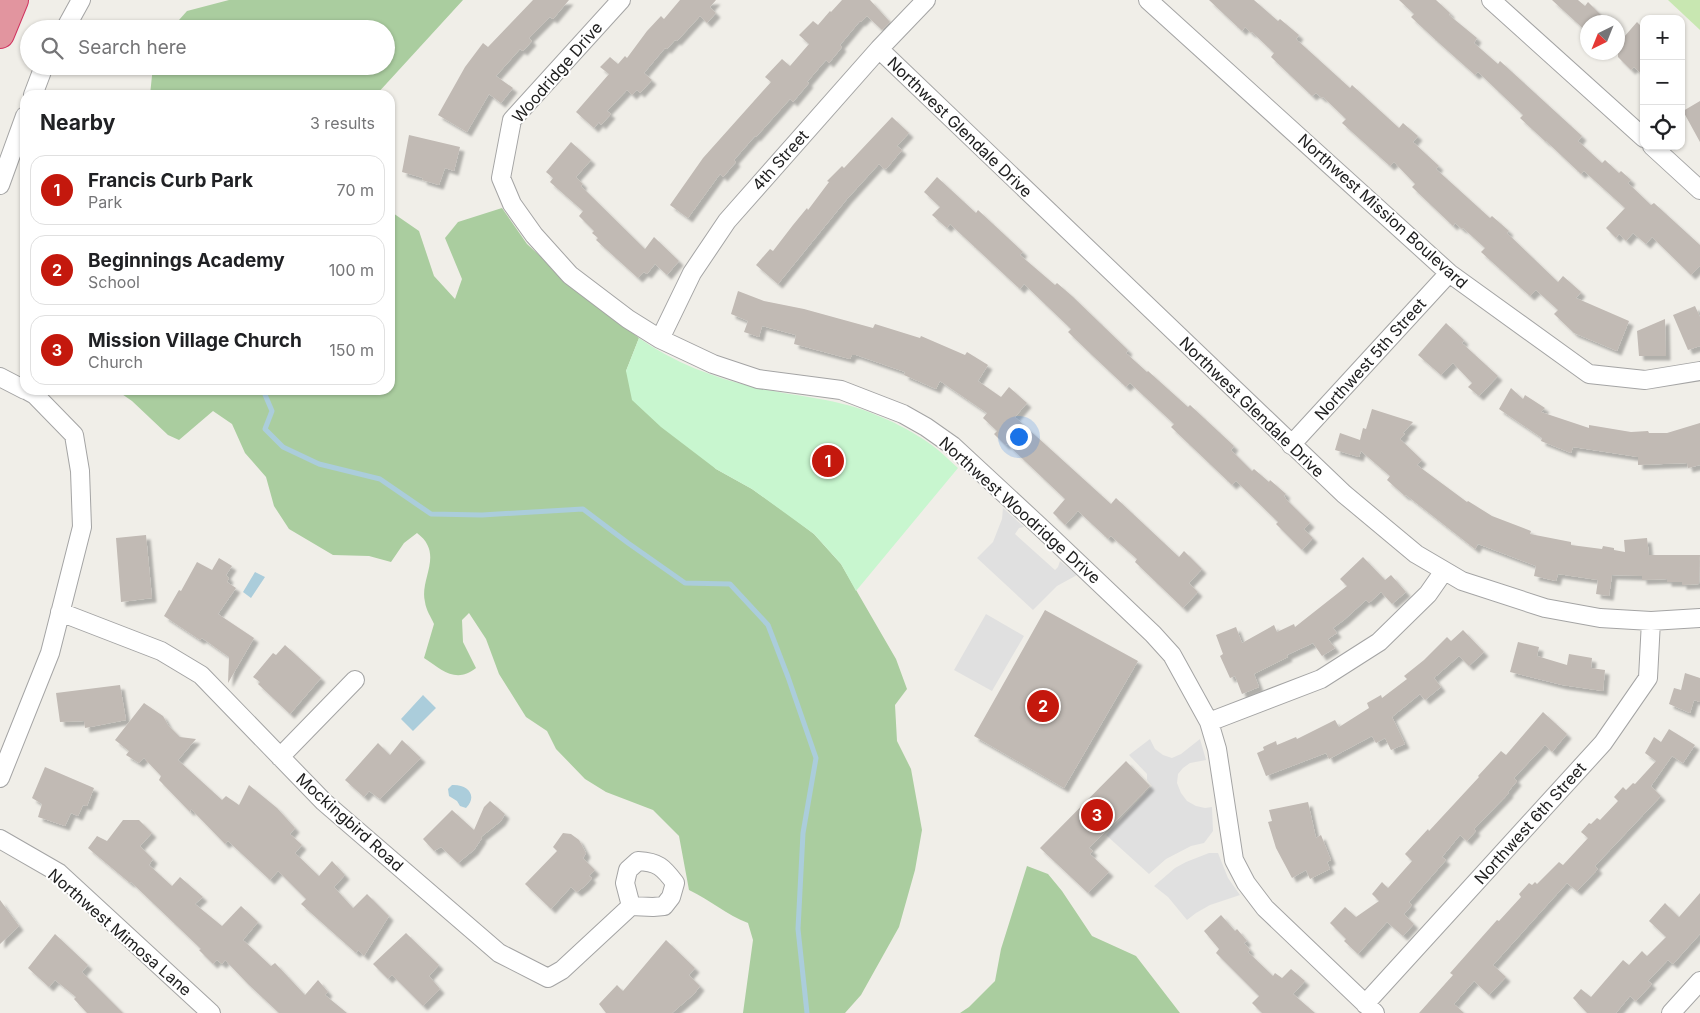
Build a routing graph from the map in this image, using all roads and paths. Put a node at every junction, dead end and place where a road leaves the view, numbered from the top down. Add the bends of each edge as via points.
1 (6, 0) edge
2 (14, 0) edge
3 (80, 0) edge
4 (621, 0) edge
5 (926, 0) edge
6 (1148, 0) edge
7 (1491, 0) edge
8 (0, 10) edge
9 (70, 20) edge
10 (0, 34) edge
11 (879, 49) junction
12 (41, 75) edge
13 (35, 90) edge
14 (20, 130) edge
15 (1640, 134) edge
16 (1657, 150) edge
17 (506, 151) joint
18 (0, 185) edge
19 (1699, 186) edge
20 (1449, 273) junction
21 (660, 339) junction
22 (1700, 371) edge
23 (0, 377) edge
24 (20, 387) edge
25 (35, 395) edge
26 (1292, 445) junction
27 (1444, 571) junction
28 (60, 612) junction
29 (1700, 618) edge
30 (1651, 621) junction
31 (355, 680) dead end
32 (1209, 722) junction
33 (280, 757) junction
34 (0, 778) edge
35 (0, 839) edge
36 (631, 906) dead end
37 (1700, 981) edge
38 (1370, 1008) edge
39 (211, 1013) edge
40 (1671, 1013) edge

1 - 8 highway
2 - 10 highway
3 - 9 street
4 - 17 street, Woodridge Drive via 512,120
5 - 11 street, 4th Street
6 - 20 street, Northwest Mission Boulevard
7 - 15 street
11 - 21 street, 4th Street via 727,221 692,273
11 - 26 street, Northwest Glendale Drive
12 - 13 street
14 - 18 street
16 - 19 street
17 - 21 street, Northwest Woodridge Drive via 501,178 512,204 534,235 570,275
20 - 22 street, Northwest Mission Boulevard via 1589,374 1645,380
20 - 26 street, Northwest 5th Street
21 - 32 street, Northwest Woodridge Drive via 713,364 758,378 841,390 903,414 926,427 953,446 1153,634 1172,655
23 - 24 street
25 - 28 street via 74,435 80,471 82,527
26 - 27 street, Northwest Glendale Drive via 1416,554
27 - 30 street, Northwest Glendale Drive via 1462,581 1545,608 1600,618
27 - 32 street via 1428,594 1379,642 1321,679
28 - 33 street, Mockingbird Road via 161,651 201,675
28 - 34 street via 50,653
29 - 30 street, Northwest Glendale Drive
30 - 38 street, Northwest 6th Street via 1648,678 1602,744
31 - 33 street
32 - 38 street, Northwest Woodridge Drive via 1217,749 1234,860 1246,883 1265,908
33 - 36 street, Mockingbird Road via 324,802 499,953 548,978 562,970
35 - 39 street, Northwest Mimosa Lane via 58,873
37 - 40 street

